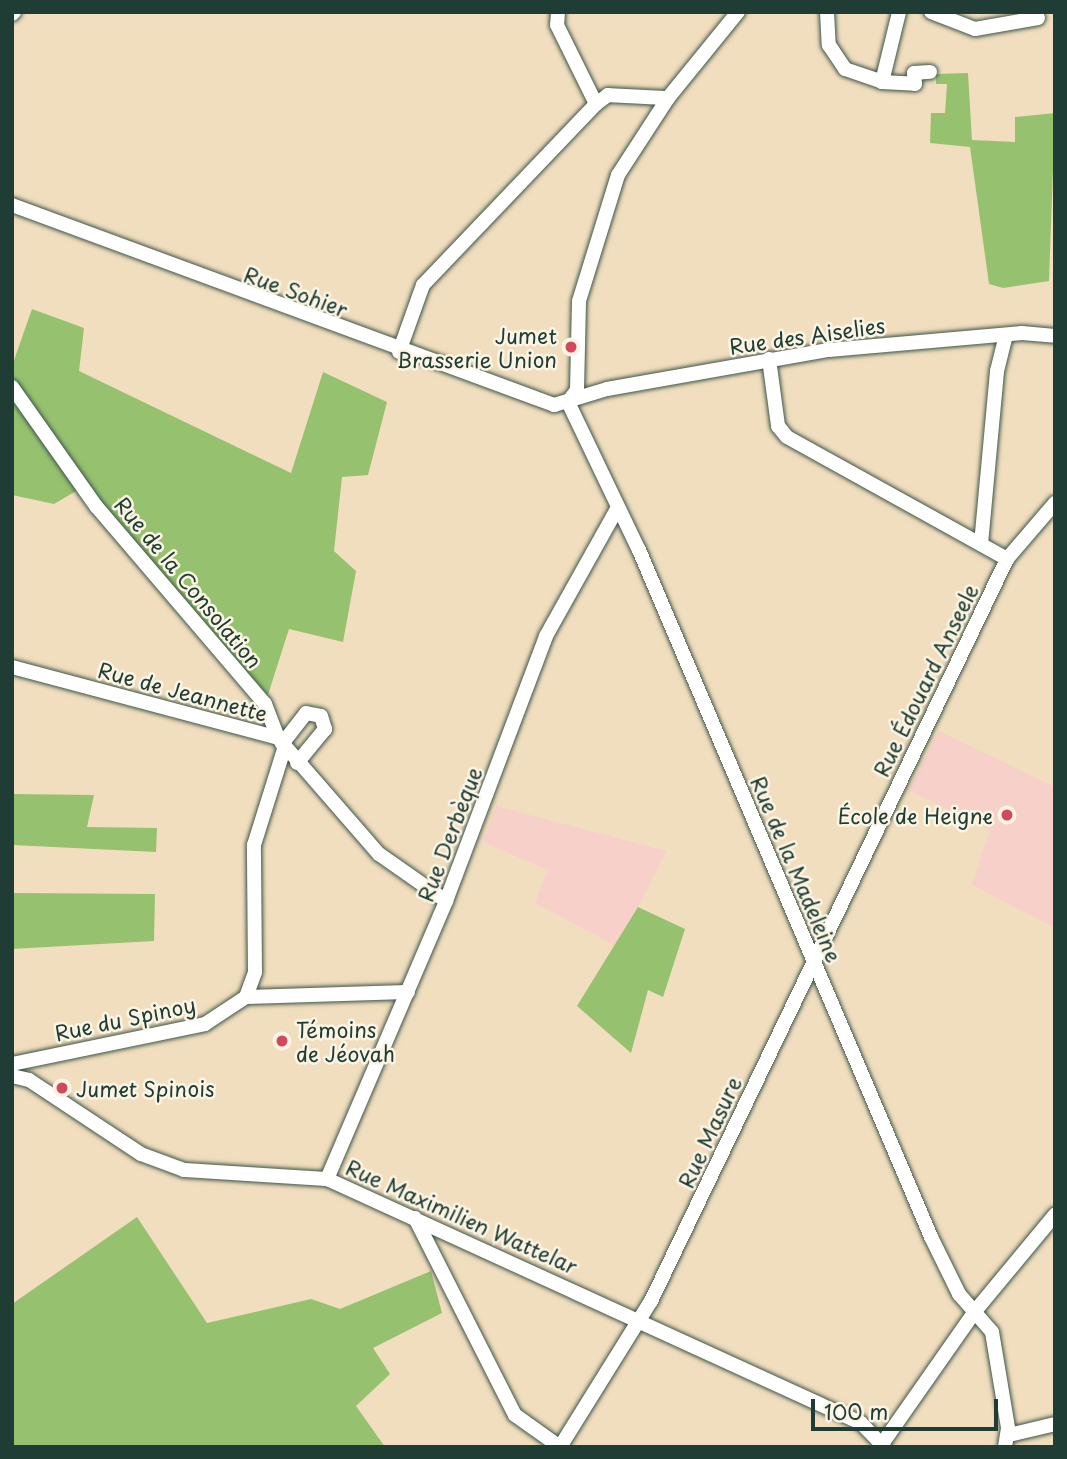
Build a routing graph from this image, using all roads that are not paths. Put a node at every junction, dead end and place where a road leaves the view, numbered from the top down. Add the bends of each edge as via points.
1 (558, 12) edge
2 (738, 12) edge
3 (827, 12) edge
4 (900, 12) edge
5 (931, 12) edge
6 (1038, 18) dead end
7 (930, 72) dead end
8 (882, 82) junction
9 (668, 98) junction
10 (596, 104) junction
11 (12, 205) edge
12 (1006, 335) junction
13 (1055, 336) edge
14 (398, 352) junction
15 (769, 359) junction
16 (12, 387) edge
17 (568, 402) junction
18 (1055, 503) edge
19 (617, 509) junction
20 (981, 544) junction
21 (1007, 559) junction
22 (12, 667) edge
23 (281, 744) junction
24 (297, 763) junction
25 (446, 901) junction
26 (814, 962) junction
27 (408, 992) junction
28 (246, 998) junction
29 (12, 1064) edge
30 (12, 1076) edge
31 (327, 1179) junction
32 (1055, 1215) edge
33 (415, 1218) junction
34 (976, 1311) junction
35 (637, 1318) junction
36 (965, 1330) junction
37 (997, 1345) junction
38 (1055, 1424) edge
39 (1007, 1441) edge
40 (883, 1445) edge
41 (560, 1447) edge

1 - 10 street via 557,25
2 - 9 street
3 - 8 street via 835,62
4 - 8 street
5 - 6 street via 975,29
7 - 8 street via 914,73 915,84
9 - 10 street via 608,96
9 - 17 street via 608,201 579,302 577,390
10 - 14 street via 423,285
11 - 14 street, Rue Sohier
12 - 13 street, Rue des Aiselies
12 - 15 street, Rue des Aiselies
12 - 20 street via 997,371
14 - 17 street, Rue Sohier via 533,399
15 - 17 street, Rue des Aiselies
15 - 20 street via 778,426 786,437
16 - 23 street, Rue de la Consolation via 96,506 265,704
17 - 19 street, Rue de la Madeleine
18 - 21 street, Rue Édouard Anseele
19 - 25 street, Rue Derbèque via 546,636
19 - 26 street, Rue de la Madeleine
20 - 21 street
21 - 26 street, Rue Édouard Anseele
22 - 23 street, Rue de Jeannette
23 - 24 street, Rue de Jeannette
23 - 24 street via 306,713 325,721
23 - 28 street via 254,845 256,972
24 - 25 street, Rue de Jeannette via 379,854
25 - 27 street, Rue Derbèque
26 - 34 street, Rue de la Madeleine via 931,1237 959,1294
26 - 35 street, Rue Masure via 651,1301
27 - 28 street
27 - 31 street, Rue Derbèque
28 - 29 street, Rue du Spinoy via 205,1024
30 - 31 street, Rue Maximilien Wattelar via 29,1080 141,1154 184,1170
31 - 33 street, Rue Maximilien Wattelar
32 - 34 street
33 - 35 street, Rue Maximilien Wattelar
33 - 41 street via 515,1415
34 - 36 street
34 - 37 street, Rue de la Madeleine
35 - 40 street, Rue Maximilien Wattelar via 861,1423
35 - 41 street, Rue Masure
36 - 37 street via 988,1333
36 - 40 street
37 - 39 street, Rue de la Madeleine
38 - 39 street

